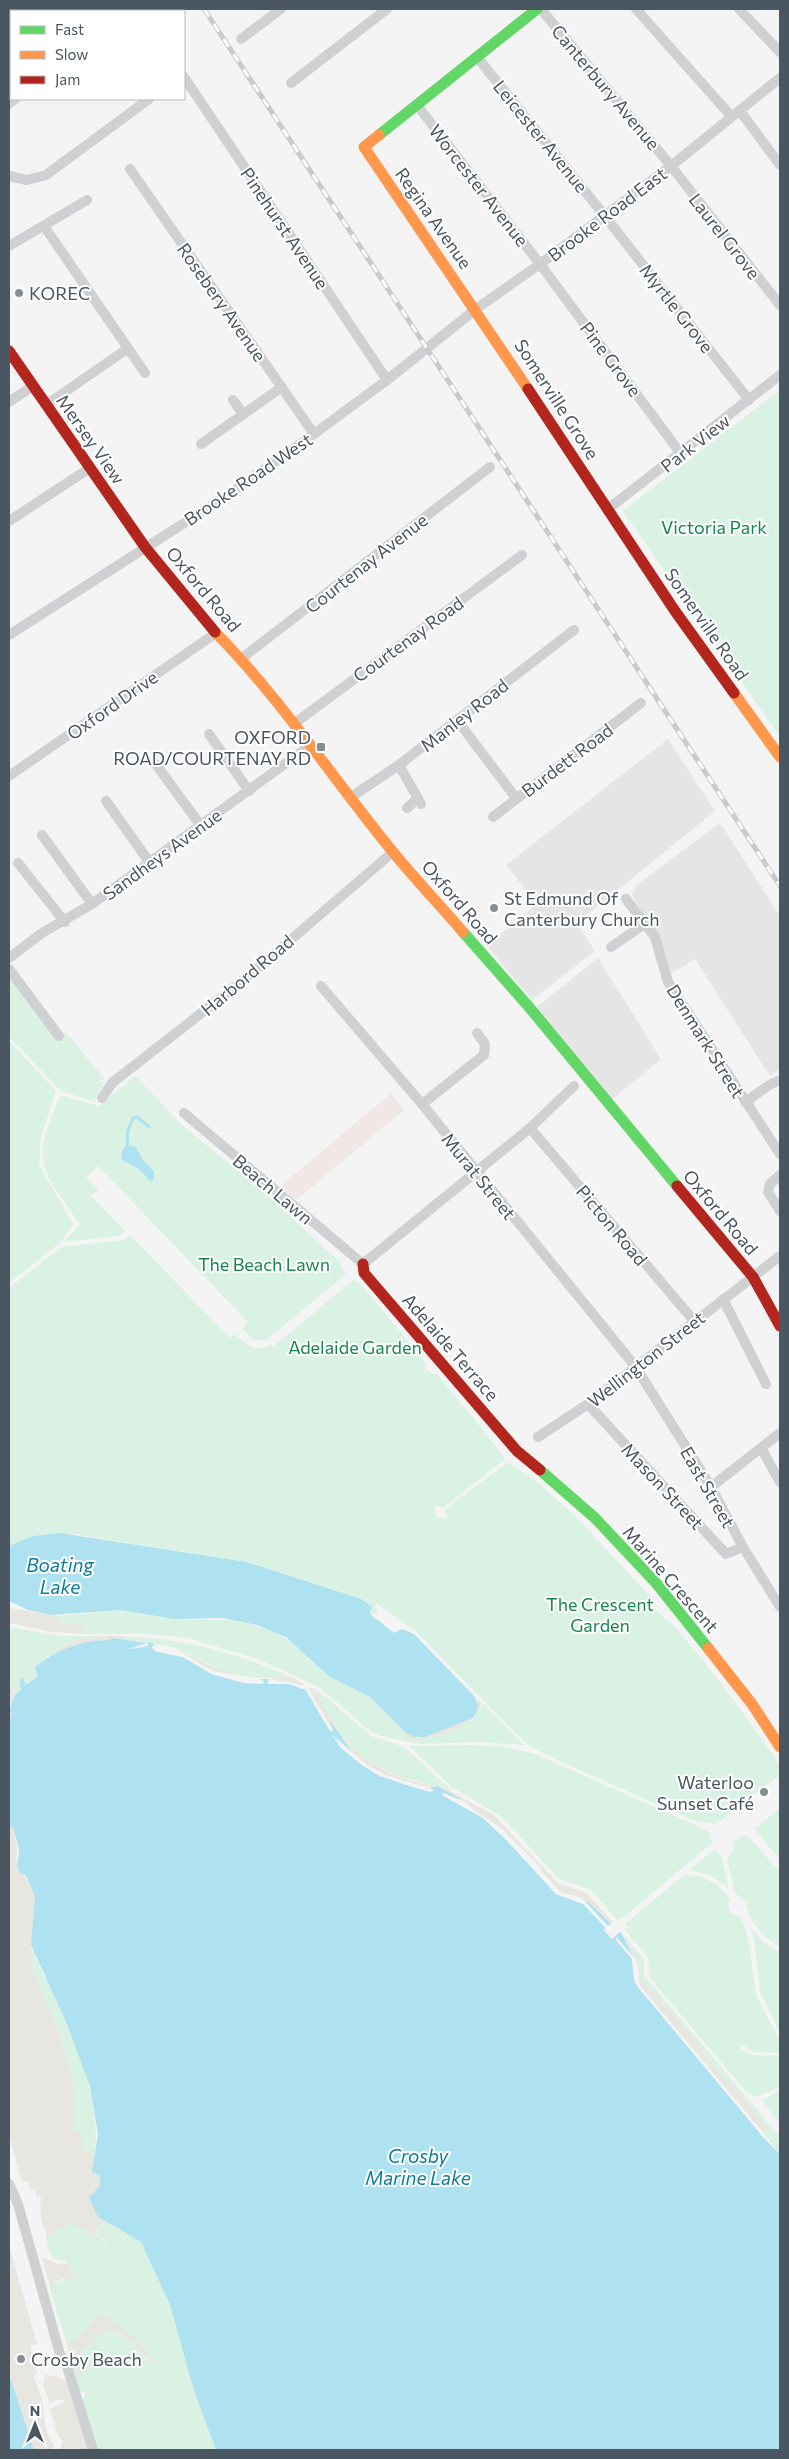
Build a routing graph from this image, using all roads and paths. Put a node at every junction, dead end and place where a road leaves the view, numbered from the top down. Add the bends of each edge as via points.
1 (281, 9) edge
2 (387, 9) edge
3 (537, 9) edge
4 (541, 9) edge
5 (636, 9) edge
6 (739, 9) edge
7 (241, 39) dead end
8 (780, 52) edge
9 (477, 57) junction
10 (185, 78) edge
11 (780, 78) edge
12 (291, 83) dead end
13 (148, 100) edge
14 (417, 105) junction
15 (735, 114) junction
16 (780, 164) edge
17 (671, 166) junction
18 (130, 169) dead end
19 (9, 176) edge
20 (87, 200) dead end
21 (604, 215) junction
22 (44, 226) junction
23 (9, 246) edge
24 (540, 264) junction
25 (780, 306) edge
26 (476, 309) junction
27 (430, 345) joint
28 (127, 349) junction
29 (9, 351) edge
30 (145, 373) dead end
31 (780, 375) edge
32 (387, 380) junction
33 (33, 386) junction
34 (282, 388) junction
35 (233, 400) dead end
36 (749, 400) junction
37 (9, 402) edge
38 (46, 405) junction
39 (243, 414) junction
40 (314, 434) junction
41 (201, 444) dead end
42 (681, 454) junction
43 (490, 467) dead end
44 (90, 468) junction
45 (608, 509) junction
46 (9, 521) edge
47 (145, 546) junction
48 (522, 555) dead end
49 (574, 630) dead end
50 (216, 633) junction
51 (9, 635) edge
52 (242, 658) junction
53 (642, 703) dead end
54 (457, 720) junction
55 (295, 723) junction
56 (209, 734) dead end
57 (311, 745) junction
58 (780, 757) edge
59 (155, 762) dead end
60 (399, 765) junction
61 (9, 776) edge
62 (249, 791) junction
63 (351, 797) junction
64 (516, 798) junction
65 (106, 801) dead end
66 (407, 808) dead end
67 (493, 817) dead end
68 (201, 826) junction
69 (42, 835) dead end
70 (393, 852) junction
71 (18, 863) dead end
72 (150, 863) junction
73 (626, 899) dead end
74 (92, 904) junction
75 (65, 922) junction
76 (646, 923) junction
77 (611, 947) dead end
78 (9, 958) edge
79 (9, 969) edge
80 (321, 986) dead end
81 (477, 1033) dead end
82 (59, 1036) dead end
83 (780, 1080) edge
84 (574, 1086) dead end
85 (102, 1098) dead end
86 (745, 1102) junction
87 (422, 1104) junction
88 (184, 1113) dead end
89 (530, 1128) junction
90 (780, 1154) edge
91 (476, 1173) junction
92 (780, 1174) edge
93 (780, 1211) edge
94 (780, 1256) edge
95 (363, 1264) junction
96 (753, 1277) junction
97 (723, 1299) junction
98 (695, 1322) junction
99 (780, 1326) edge
100 (635, 1366) junction
101 (766, 1384) dead end
102 (588, 1404) junction
103 (780, 1433) edge
104 (538, 1437) dead end
105 (762, 1448) junction
106 (517, 1451) joint
107 (780, 1482) edge
108 (711, 1487) junction
109 (743, 1547) junction
110 (780, 1607) edge
111 (780, 1747) edge
112 (9, 2184) edge
113 (93, 2450) edge

1 - 7 street
2 - 12 street
3 - 9 street
4 - 17 street, Canterbury Avenue
5 - 15 street
6 - 8 street
9 - 14 street
9 - 21 street, Leicester Avenue
10 - 32 street, Pinehurst Avenue
11 - 15 street, Brooke Road East
13 - 19 street via 46,175 27,180
14 - 24 street, Worcester Avenue
14 - 26 street, Regina Avenue via 364,147
15 - 16 street
15 - 17 street, Brooke Road East
17 - 21 street, Brooke Road East
17 - 25 street, Laurel Grove
18 - 34 street, Rosebery Avenue
20 - 22 street
21 - 24 street, Brooke Road East
21 - 36 street, Myrtle Grove
22 - 23 street
22 - 28 street
24 - 26 street, Brooke Road East
24 - 42 street, Pine Grove
26 - 27 street, Brooke Road East
26 - 45 street, Somerville Grove
27 - 32 street, Brooke Road West
28 - 30 street
28 - 38 street
29 - 33 street, Mersey View
31 - 36 street, Park View
32 - 40 street, Brooke Road West
33 - 37 street
33 - 38 street, Mersey View
34 - 39 street
34 - 40 street, Rosebery Avenue
35 - 39 street
36 - 42 street, Park View
38 - 44 street, Mersey View
39 - 41 street
40 - 47 street, Brooke Road West via 228,495
42 - 45 street, Park View
43 - 52 street, Courtenay Avenue
44 - 46 street
44 - 47 street, Mersey View
45 - 58 street, Somerville Road via 675,611
47 - 50 street, Oxford Road
47 - 51 street, Brooke Road West
48 - 55 street, Courtenay Road
49 - 54 street, Manley Road
50 - 52 street, Oxford Road
50 - 61 street, Oxford Drive
52 - 55 street, Oxford Road
53 - 64 street, Burdett Road
54 - 60 street, Manley Road
54 - 64 street
55 - 57 street, Oxford Road
56 - 62 street
57 - 62 street, Sandheys Avenue
57 - 63 street, Oxford Road
59 - 68 street
60 - 63 street, Manley Road
60 - 66 street via 419,801
62 - 68 street, Sandheys Avenue
63 - 70 street, Oxford Road
64 - 67 street, Burdett Road
65 - 72 street
68 - 72 street, Sandheys Avenue
69 - 74 street
70 - 85 street, Harbord Road via 245,979 112,1083
70 - 96 street, Oxford Road via 529,1006
71 - 75 street
72 - 74 street, Sandheys Avenue
73 - 76 street, Denmark Street
74 - 75 street, Sandheys Avenue
75 - 78 street, Sandheys Avenue
76 - 77 street
76 - 86 street, Denmark Street via 655,937 668,982
79 - 82 street
80 - 87 street, Murat Street
81 - 87 street via 485,1044 484,1055 452,1074
83 - 86 street
84 - 89 street
86 - 90 street, Denmark Street
87 - 91 street, Murat Street
88 - 95 street, Beach Lawn
89 - 91 street
89 - 98 street, Picton Road
91 - 95 street
91 - 100 street, Murat Street
92 - 93 street via 770,1184 768,1192
94 - 96 street, Wellington Street
95 - 106 street, Adelaide Terrace via 364,1273
96 - 97 street, Wellington Street
96 - 99 street, Oxford Road
97 - 98 street, Wellington Street
97 - 101 street
98 - 100 street, Wellington Street
100 - 102 street, Wellington Street
100 - 108 street, East Street
102 - 104 street, Wellington Street
102 - 109 street, Mason Street via 726,1554
103 - 105 street
105 - 107 street
105 - 108 street
106 - 111 street, Marine Crescent via 595,1518 656,1583 752,1704
108 - 109 street, East Street
109 - 110 street, East Street
112 - 113 street via 18,2204 60,2354 66,2363

